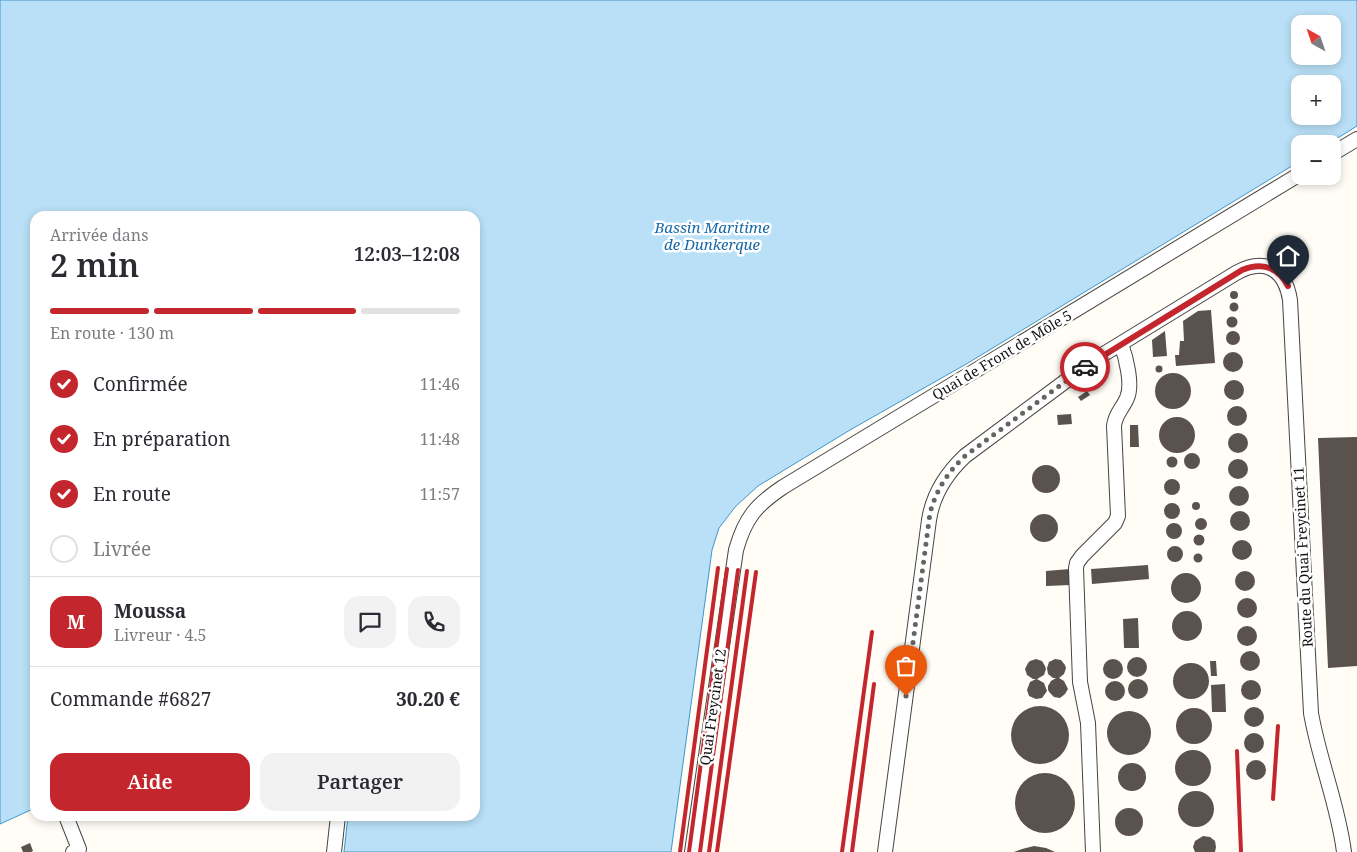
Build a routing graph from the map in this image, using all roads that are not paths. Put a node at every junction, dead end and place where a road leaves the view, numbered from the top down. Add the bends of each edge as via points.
1 (1357, 139) edge
2 (1341, 149) edge
3 (1291, 179) edge
4 (1121, 344) junction
5 (734, 561) joint
6 (67, 821) edge
7 (337, 821) edge
8 (76, 851) edge
9 (334, 852) edge
10 (692, 852) edge
11 (884, 852) edge
12 (1093, 852) edge
13 (1344, 852) edge

1 - 2 street
3 - 5 street, Quai de Front de Môle 5 via 767,497 745,524
4 - 11 street via 1086,366 965,456 941,486 929,520
4 - 12 street via 1129,390 1114,426 1118,516 1079,560 1076,568 1080,682 1088,722
4 - 13 street, Route du Quai Freycinet 11 via 1242,270 1254,266 1269,268 1278,273 1288,286 1310,701 1315,734 1339,818
5 - 10 street, Quai Freycinet 12
6 - 8 street
7 - 9 street

